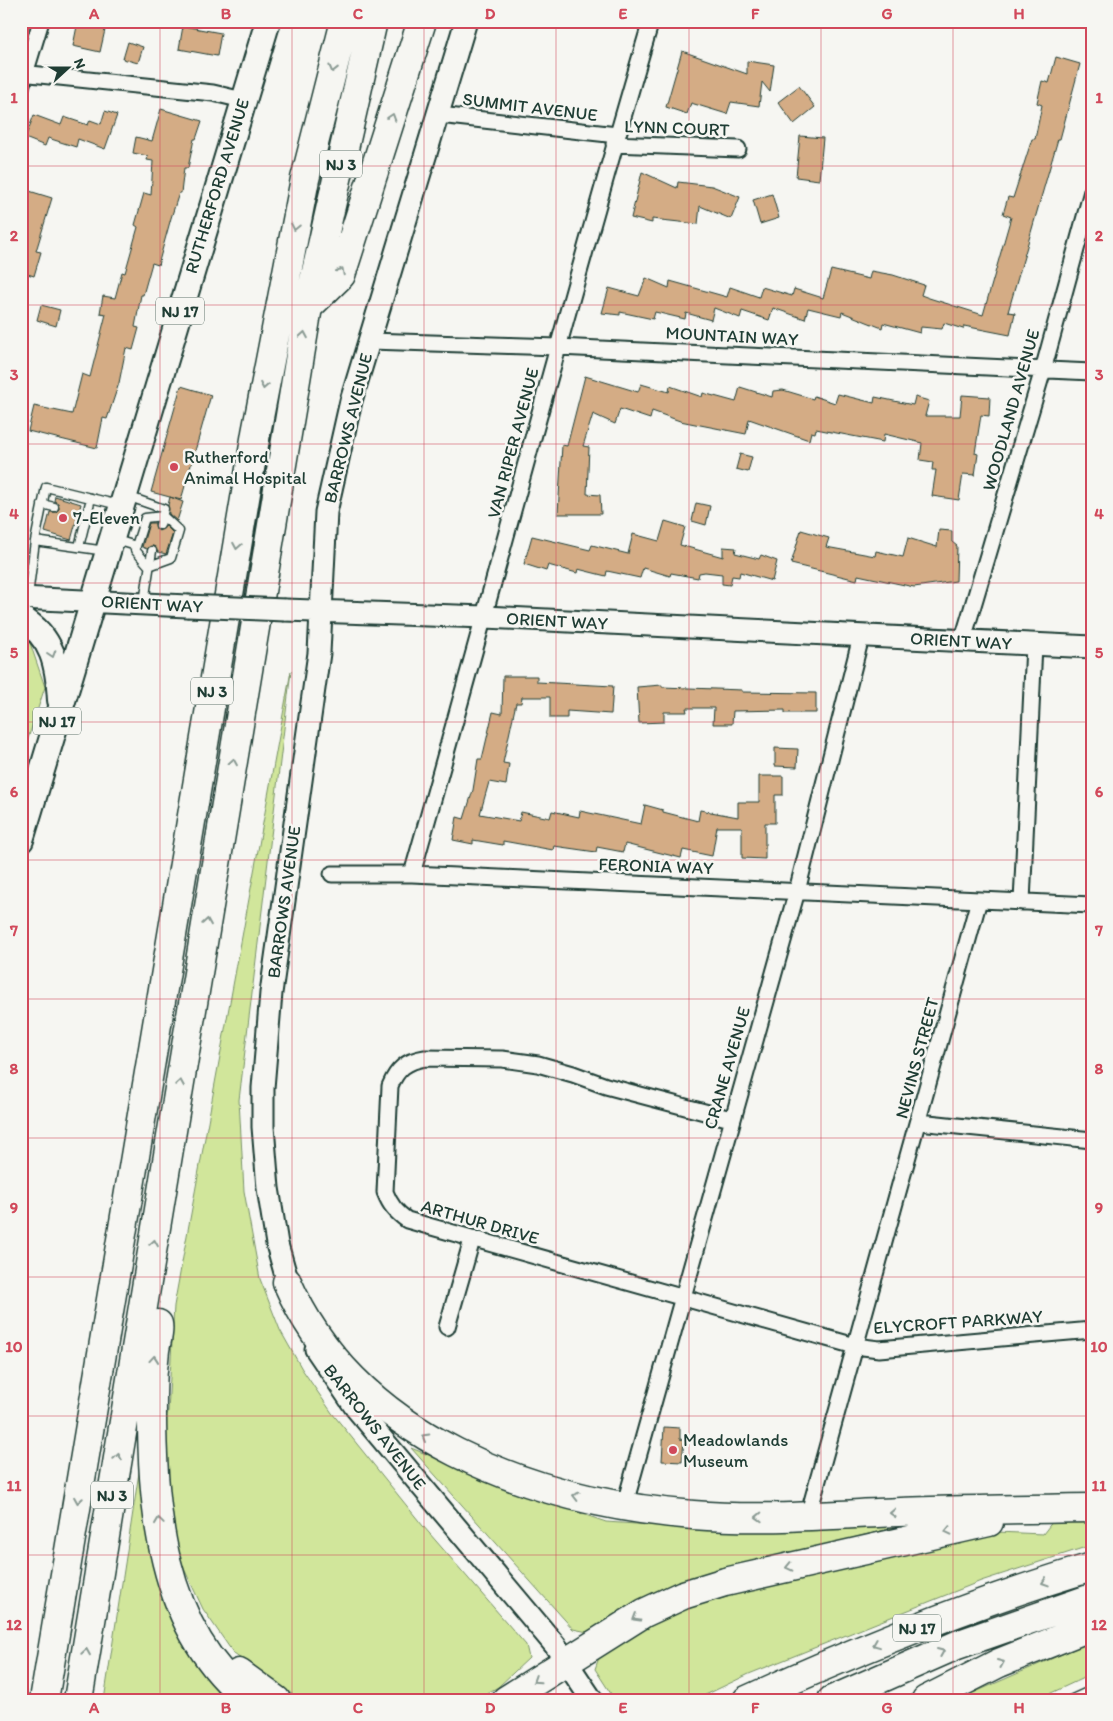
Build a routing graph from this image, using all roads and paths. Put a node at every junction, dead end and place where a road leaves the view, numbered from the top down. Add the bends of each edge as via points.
1 (41, 21) edge
2 (268, 21) edge
3 (345, 21) edge
4 (373, 21) edge
5 (422, 21) edge
6 (466, 21) edge
7 (650, 21) edge
8 (23, 78) edge
9 (243, 100) junction
10 (439, 115) junction
11 (616, 140) junction
12 (738, 149) dead end
13 (1092, 191) edge
14 (308, 307) junction
15 (370, 341) junction
16 (558, 347) junction
17 (1042, 370) junction
18 (1092, 372) edge
19 (91, 498) junction
20 (123, 500) junction
21 (42, 504) junction
22 (54, 507) dead end
23 (162, 516) junction
24 (160, 525) dead end
25 (35, 540) junction
26 (110, 545) junction
27 (136, 546) junction
28 (79, 547) junction
29 (152, 550) dead end
30 (149, 566) junction
31 (93, 601) junction
32 (143, 604) junction
33 (23, 605) edge
34 (321, 612) junction
35 (486, 617) junction
36 (861, 637) junction
37 (963, 640) junction
38 (1034, 644) junction
39 (1092, 647) edge
40 (61, 708) junction
41 (21, 840) edge
42 (332, 874) dead end
43 (412, 874) junction
44 (797, 891) junction
45 (979, 900) junction
46 (1022, 902) junction
47 (1092, 906) edge
48 (731, 1119) junction
49 (919, 1122) junction
50 (1092, 1140) edge
51 (472, 1240) junction
52 (287, 1282) junction
53 (146, 1291) junction
54 (683, 1299) junction
55 (447, 1327) dead end
56 (1092, 1330) edge
57 (854, 1346) junction
58 (624, 1507) junction
59 (1064, 1508) junction
60 (1092, 1508) edge
61 (808, 1516) junction
62 (165, 1558) junction
63 (1092, 1567) edge
64 (1092, 1598) edge
65 (1092, 1626) edge
66 (567, 1661) junction
67 (1092, 1690) edge
68 (44, 1700) edge
69 (78, 1700) edge
70 (250, 1700) edge
71 (276, 1700) edge
72 (506, 1700) edge
73 (592, 1700) edge
74 (747, 1700) edge
75 (832, 1700) edge
76 (926, 1700) edge
77 (1070, 1700) edge

1 - 8 street
2 - 9 main road, RUTHERFORD AVENUE / NJ 17
3 -> 68 highway, NJ 3 via 305,179 256,433
4 - 14 highway, NJ 3
14 -> 5 highway via 341,275
6 - 10 street, BARROWS AVENUE
7 - 11 street, VAN RIPER AVENUE
8 - 9 street via 213,93
9 - 20 main road, RUTHERFORD AVENUE / NJ 17
10 - 11 street, SUMMIT AVENUE
10 - 15 street, BARROWS AVENUE
11 - 12 street, LYNN COURT
11 - 16 street, VAN RIPER AVENUE
13 - 17 street, WOODLAND AVENUE
53 -> 14 highway, NJ 3
15 - 16 street, MOUNTAIN WAY
15 - 34 street, BARROWS AVENUE via 339,448 326,512
16 - 17 street, MOUNTAIN WAY
16 - 35 street, VAN RIPER AVENUE
17 - 18 street, MOUNTAIN WAY
17 - 37 street, WOODLAND AVENUE
19 - 20 lane
19 - 21 lane via 46,487
19 - 28 lane via 79,532
20 - 23 lane via 164,508
20 - 26 main road, RUTHERFORD AVENUE / NJ 17
21 - 22 lane
21 - 25 lane via 42,526
23 - 24 lane
23 - 27 lane via 145,518
23 - 30 lane via 179,531 171,558
25 - 28 lane
25 - 33 lane
26 - 27 lane
26 - 28 lane
26 - 31 main road, RUTHERFORD AVENUE / NJ 17
27 - 30 lane
29 - 30 lane
30 - 32 lane
31 - 32 street, ORIENT WAY
31 - 33 street, ORIENT WAY
31 - 40 main road, RUTHERFORD AVENUE / NJ 17
32 - 34 street, ORIENT WAY, bridge
33 -> 40 main road via 47,642 57,670
34 - 35 street, ORIENT WAY
34 - 52 street, BARROWS AVENUE via 319,654 272,984 264,1068 265,1168 273,1226
35 - 36 street, ORIENT WAY
35 - 43 street, VAN RIPER AVENUE
36 - 37 street, ORIENT WAY
36 - 44 street, CRANE AVENUE
37 - 38 street, ORIENT WAY
38 - 39 street, ORIENT WAY
38 - 46 street
40 - 41 main road, RUTHERFORD AVENUE / NJ 17
42 - 43 street, FERONIA WAY
43 - 44 street, FERONIA WAY
44 - 45 street, FERONIA WAY
44 - 48 street, CRANE AVENUE
45 - 46 street
45 - 49 street, NEVINS STREET
46 - 47 street
48 - 51 street, ARTHUR DRIVE via 606,1086 538,1064 502,1060 413,1060 398,1070 390,1086 385,1192 393,1208 407,1220
48 - 54 street, CRANE AVENUE
49 - 50 street
49 - 57 street, NEVINS STREET
51 - 54 street, ARTHUR DRIVE
51 - 55 street
58 -> 52 highway via 564,1493 499,1471 448,1449 399,1420 352,1377 320,1341 304,1318
52 - 66 street, BARROWS AVENUE via 309,1336 346,1395
62 -> 53 highway via 152,1448 152,1390 159,1328
69 -> 53 highway, NJ 3
54 - 57 street, ELYCROFT PARKWAY
54 - 58 street, CRANE AVENUE
56 - 57 street, ELYCROFT PARKWAY via 879,1349
57 - 61 street, NEVINS STREET
61 -> 58 highway via 723,1517
59 - 60 highway
59 -> 61 highway
59 -> 66 highway via 989,1522 711,1586 657,1606
62 - 70 highway via 180,1604 195,1634 226,1677
62 - 71 highway via 184,1602 212,1645 245,1678
63 -> 74 highway, NJ 17 via 936,1620
75 -> 64 highway, NJ 17 via 957,1645
76 -> 65 highway via 999,1664
66 -> 72 highway
66 - 73 street, BARROWS AVENUE
67 - 77 lane

